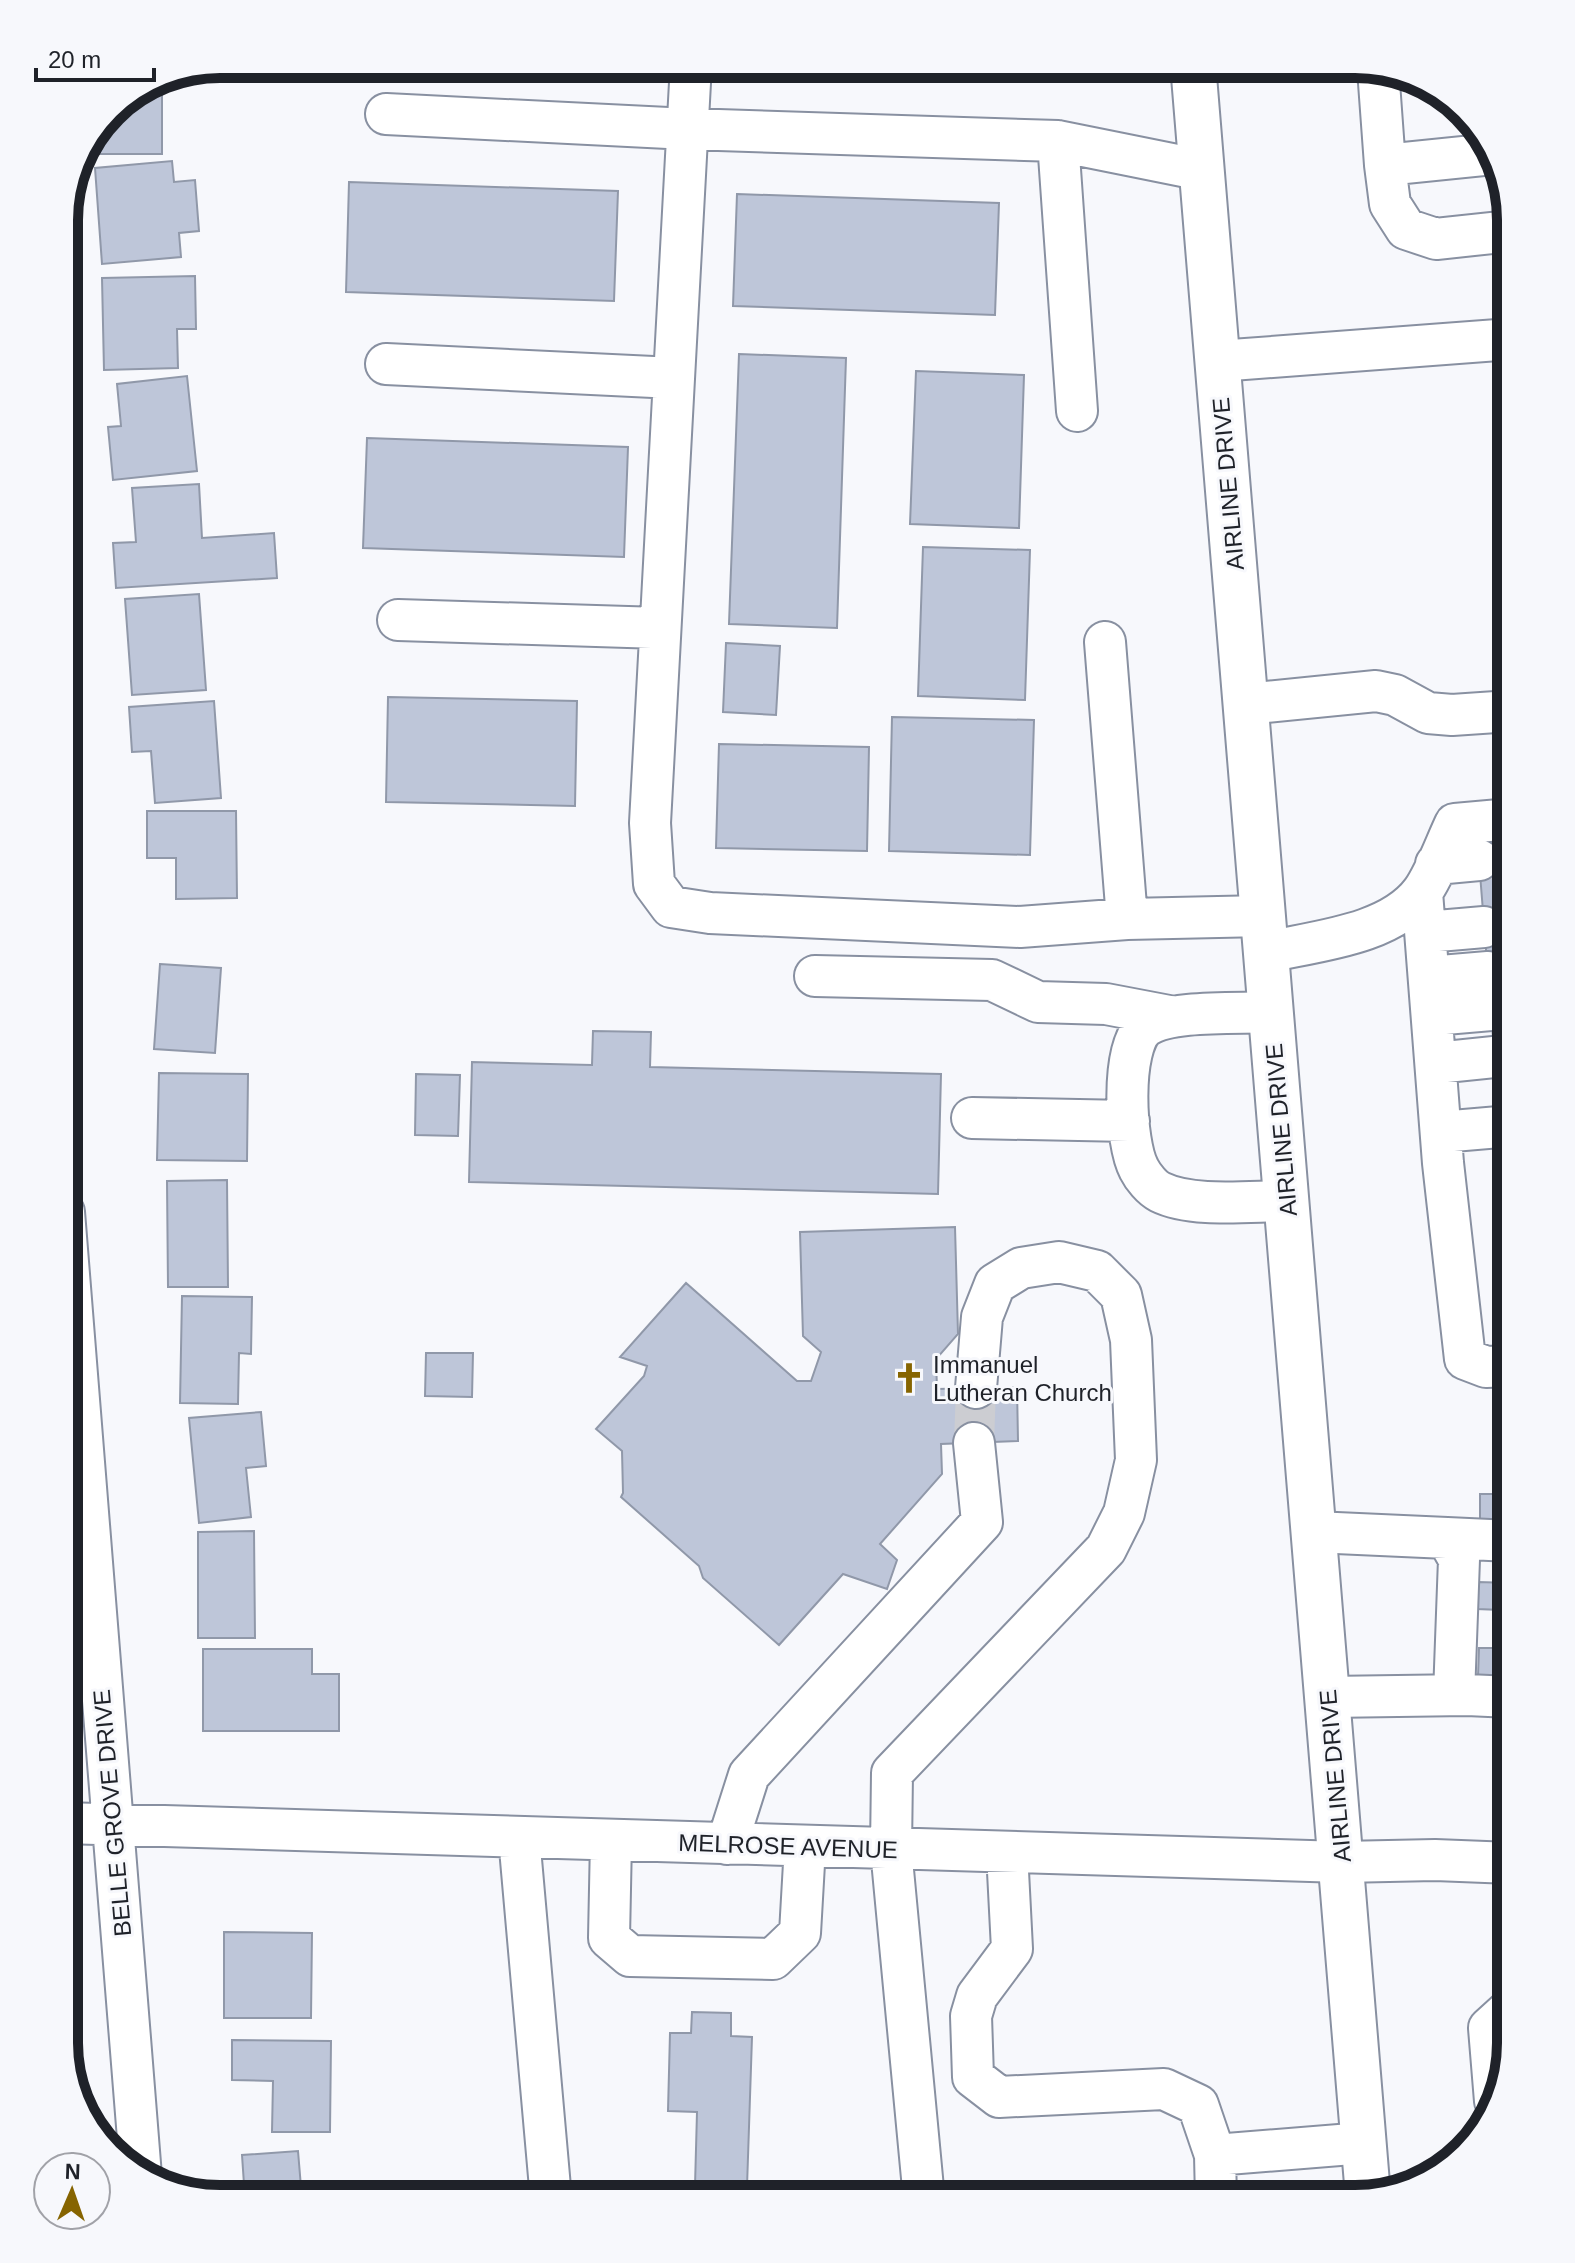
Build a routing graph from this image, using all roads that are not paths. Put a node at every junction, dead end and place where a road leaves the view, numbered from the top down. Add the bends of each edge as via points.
1 (690, 78) edge
2 (1194, 78) edge
3 (1379, 80) edge
4 (386, 114) dead end
5 (688, 129) junction
6 (1058, 141) junction
7 (1481, 155) edge
8 (1385, 165) junction
9 (1202, 170) junction
10 (1497, 232) edge
11 (1497, 340) edge
12 (1218, 361) junction
13 (386, 364) dead end
14 (674, 378) junction
15 (1077, 411) dead end
16 (398, 620) dead end
17 (660, 628) junction
18 (1105, 642) dead end
19 (1246, 704) junction
20 (1497, 712) edge
21 (1497, 820) tunnel mouth
22 (1479, 860) tunnel mouth
23 (1429, 878) junction
24 (1127, 919) junction
25 (1484, 927) tunnel mouth
26 (1426, 932) junction
27 (1265, 934) junction
28 (815, 976) dead end
29 (1489, 991) dead end
30 (1431, 996) junction
31 (1272, 1012) junction
32 (1169, 1016) junction
33 (1494, 1057) dead end
34 (1436, 1063) junction
35 (972, 1118) dead end
36 (1129, 1121) junction
37 (1497, 1127) edge
38 (1441, 1132) junction
39 (1287, 1201) junction
40 (1497, 1367) edge
41 (976, 1388) tunnel mouth
42 (78, 1398) edge
43 (974, 1443) tunnel mouth
44 (1314, 1532) junction
45 (1447, 1538) junction
46 (1497, 1540) edge
47 (1454, 1695) junction
48 (1328, 1697) junction
49 (1497, 1697) edge
50 (78, 1824) edge
51 (112, 1825) junction
52 (519, 1837) junction
53 (611, 1840) junction
54 (727, 1844) junction
55 (805, 1846) junction
56 (891, 1849) junction
57 (1007, 1852) junction
58 (1342, 1862) junction
59 (1497, 1862) edge
60 (1497, 2021) edge
61 (1493, 2076) edge
62 (1364, 2143) junction
63 (1215, 2155) junction
64 (140, 2160) edge
65 (1367, 2184) edge
66 (550, 2185) edge
67 (923, 2185) edge
68 (1216, 2185) edge

1 - 5 street
2 - 9 main road, AIRLINE DRIVE
3 - 8 street
4 - 5 street
5 - 6 street
5 - 14 street
6 - 9 street
6 - 15 street
7 - 8 street
8 - 10 street via 1390,204 1406,229 1436,239
9 - 12 main road, AIRLINE DRIVE
11 - 12 street
12 - 19 main road, AIRLINE DRIVE
13 - 14 street
14 - 17 street
16 - 17 street
17 - 24 street via 650,823 654,884 671,907 1020,927
18 - 24 street
19 - 20 street via 1376,691 1428,713
19 - 27 main road, AIRLINE DRIVE
21 - 23 street via 1455,824
22 - 23 street
23 - 26 street
23 - 27 street via 1408,906 1375,927
24 - 27 street
25 - 26 street
26 - 30 street
27 - 31 main road, AIRLINE DRIVE
28 - 32 street via 992,980 1038,1002 1106,1004
29 - 30 street
30 - 34 street
31 - 32 street
31 - 39 main road, AIRLINE DRIVE
32 - 36 street via 1143,1028 1130,1053
33 - 34 street
34 - 38 street
35 - 36 street
36 - 39 street via 1139,1169 1156,1190 1184,1201
37 - 38 street
38 - 40 street via 1465,1359
39 - 44 main road, AIRLINE DRIVE
41 - 56 street via 982,1317 995,1284 1021,1268 1059,1262 1097,1271 1121,1295 1131,1340 1136,1460 1124,1513 1106,1549 892,1773
42 - 51 street, BELLE GROVE DRIVE
43 - 54 street via 982,1522 749,1775
44 - 45 street
44 - 48 main road, AIRLINE DRIVE
45 - 46 street
45 - 47 street via 1459,1559
47 - 48 street
47 - 49 street
48 - 58 main road, AIRLINE DRIVE
50 - 51 street, MELROSE AVENUE
51 - 52 street, MELROSE AVENUE
51 - 64 street, BELLE GROVE DRIVE
52 - 53 street, MELROSE AVENUE
52 - 66 street
53 - 54 street, MELROSE AVENUE
53 - 55 street via 609,1938 630,1956 773,1959 800,1933
54 - 55 street, MELROSE AVENUE
55 - 56 street, MELROSE AVENUE
56 - 57 street, MELROSE AVENUE
56 - 67 street
57 - 58 street, MELROSE AVENUE
57 - 63 street via 1012,1949 977,1996 971,2016 973,2077 999,2097 1164,2089 1198,2105
58 - 59 street, MELROSE AVENUE
58 - 62 main road, AIRLINE DRIVE
60 - 61 street via 1489,2028
62 - 63 street
62 - 65 main road, AIRLINE DRIVE
63 - 68 street

